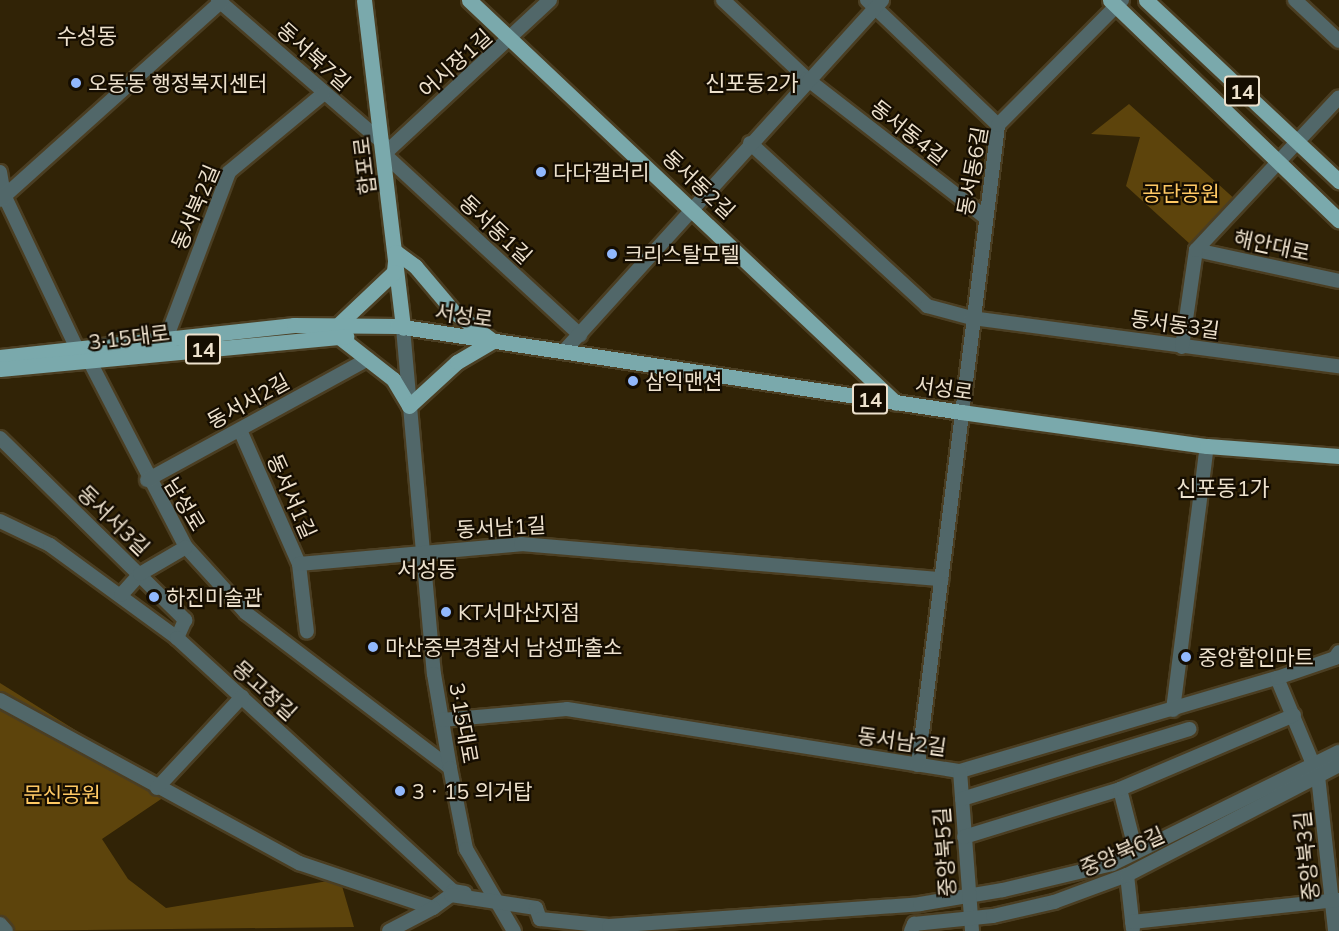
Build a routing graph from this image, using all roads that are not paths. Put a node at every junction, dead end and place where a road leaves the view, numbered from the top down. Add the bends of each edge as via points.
1 (364, 0) edge
2 (470, 0) edge
3 (550, 0) edge
4 (723, 0) edge
5 (1146, 0) edge
6 (1295, 0) edge
7 (220, 1) edge
8 (1116, 2) edge
9 (874, 3) edge
10 (514, 39) junction
11 (1339, 41) edge
12 (807, 79) junction
13 (323, 94) junction
14 (1339, 98) edge
15 (998, 125) junction
16 (750, 143) junction
17 (1297, 144) junction
18 (383, 149) junction
19 (1279, 164) junction
20 (0, 172) edge
21 (1339, 181) edge
22 (1, 196) edge
23 (694, 209) junction
24 (985, 217) junction
25 (1339, 220) edge
26 (1196, 250) junction
27 (396, 252) junction
28 (1339, 281) edge
29 (972, 318) junction
30 (403, 328) junction
31 (338, 331) junction
32 (580, 335) junction
33 (166, 338) junction
34 (493, 341) junction
35 (1182, 347) junction
36 (565, 350) junction
37 (78, 351) junction
38 (161, 354) junction
39 (0, 357) edge
40 (368, 359) junction
41 (90, 363) junction
42 (1339, 366) edge
43 (0, 369) edge
44 (896, 403) junction
45 (409, 406) junction
46 (962, 412) junction
47 (240, 430) junction
48 (0, 438) edge
49 (1207, 446) junction
50 (1339, 456) edge
51 (147, 480) junction
52 (0, 521) edge
53 (186, 547) junction
54 (423, 552) junction
55 (299, 564) junction
56 (140, 574) junction
57 (942, 579) junction
58 (120, 595) junction
59 (307, 632) dead end
60 (177, 638) junction
61 (1339, 652) edge
62 (1277, 678) junction
63 (242, 697) junction
64 (0, 700) edge
65 (1173, 710) junction
66 (1294, 716) junction
67 (442, 720) junction
68 (1189, 729) dead end
69 (1339, 752) edge
70 (918, 765) junction
71 (1339, 765) edge
72 (450, 768) junction
73 (1317, 770) junction
74 (960, 771) junction
75 (157, 788) junction
76 (1120, 789) junction
77 (962, 800) junction
78 (964, 837) junction
79 (1136, 852) junction
80 (1127, 875) junction
81 (967, 896) junction
82 (493, 900) junction
83 (1335, 900) edge
84 (433, 908) junction
85 (971, 916) junction
86 (0, 924) edge
87 (1132, 926) edge
88 (6, 931) edge
89 (389, 931) edge
90 (514, 931) edge
91 (912, 931) edge
92 (972, 931) edge
93 (1335, 931) edge

1 - 18 main road, 합포로
2 - 10 main road, 동서동2길
3 - 10 street, 어시장1길
4 - 12 street, 동서동4길
5 - 17 main road, 14
6 - 11 street
7 - 13 street, 동서북7길
7 - 22 street
8 - 15 street, 동서동6길
8 - 19 main road
9 - 12 street
9 - 15 street
10 - 18 street, 어시장1길
10 - 23 main road, 동서동2길
12 - 16 street
12 - 24 street, 동서동4길
13 - 18 street, 동서북7길
13 - 33 street, 동서북2길 via 229,172
14 - 17 street
15 - 24 street, 동서동6길
16 - 23 street
16 - 29 street via 927,306
17 - 19 street
17 - 21 main road, 14
18 - 27 main road, 합포로
18 - 32 street, 동서동1길
19 - 25 main road
19 - 26 street
20 - 22 street, 남성로
22 - 37 street, 남성로
23 - 32 street
23 - 44 main road, 동서동2길
24 - 29 street, 동서동6길
26 - 28 street, 해안대로
26 - 35 street
27 - 30 main road, 합포로
27 - 31 main road via 394,272
27 - 34 main road via 415,266 454,312
29 - 35 street, 동서동3길
29 - 46 street, 동서동6길
30 - 31 main road, 3·15대로 / 14
30 - 34 main road, 서성로 / 14
30 - 45 street, 3·15대로
31 - 33 main road, 3·15대로 / 14
31 - 38 main road, 3·15대로 / 14
31 - 40 main road
32 - 36 street
33 - 37 main road, 3·15대로 / 14
33 - 38 street, 동서북2길
34 - 36 main road, 서성로 / 14
34 - 45 main road via 457,362
35 - 42 street, 동서동3길
36 - 44 main road, 서성로 / 14
37 - 39 main road, 3·15대로 / 14
37 - 41 street, 남성로
38 - 41 main road, 3·15대로 / 14
40 - 45 main road via 393,379
40 - 47 street, 동서서2길
41 - 43 main road, 3·15대로 / 14
41 - 51 street, 남성로
44 - 46 main road, 서성로 / 14
45 - 54 street, 3·15대로
46 - 49 main road, 서성로 / 14
46 - 57 street, 동서동6길
47 - 51 street, 동서서2길
47 - 55 street, 동서서1길
48 - 56 street, 동서서3길
49 - 50 main road, 서성로 / 14
49 - 65 street
51 - 53 street, 남성로
52 - 58 street, 몽고정길 via 50,545
53 - 56 street
53 - 72 street, 남성로 via 246,613
54 - 55 street, 동서서1길
54 - 57 street, 동서남1길 via 520,544 580,546
54 - 67 street, 3·15대로
55 - 59 street
56 - 58 street
56 - 60 street, 동서서3길 via 184,620
57 - 70 street, 동서동6길
58 - 60 street, 몽고정길
60 - 63 street, 몽고정길
61 - 62 street, 동서남2길 via 1335,658
62 - 65 street, 동서남2길
62 - 66 street, 중앙북3길
63 - 75 street
63 - 82 street, 몽고정길 via 453,891
64 - 75 street
65 - 74 street, 동서남2길
66 - 73 street, 중앙북3길
66 - 76 street
67 - 70 street, 동서남2길 via 567,709
67 - 72 street, 3·15대로
68 - 77 street
69 - 73 street
70 - 74 street, 동서남2길
71 - 73 street, 중앙북6길
72 - 82 street, 3·15대로 via 466,849
73 - 79 street
73 - 80 street, 중앙북6길
73 - 83 street, 중앙북3길
74 - 77 street, 중앙북5길
75 - 84 street via 299,863
76 - 78 street
76 - 79 street
77 - 78 street, 중앙북5길
78 - 81 street, 중앙북5길
79 - 81 street via 1112,864
80 - 85 street, 중앙북6길 via 1054,902
80 - 87 street
81 - 82 street via 609,926 540,919 536,908
81 - 85 street, 중앙북5길
82 - 84 street via 451,895
82 - 90 street, 3·15대로
83 - 87 street
83 - 93 street, 중앙북3길
84 - 89 street
85 - 91 street, 중앙북6길 via 914,924
85 - 92 street, 중앙북5길
86 - 88 street

